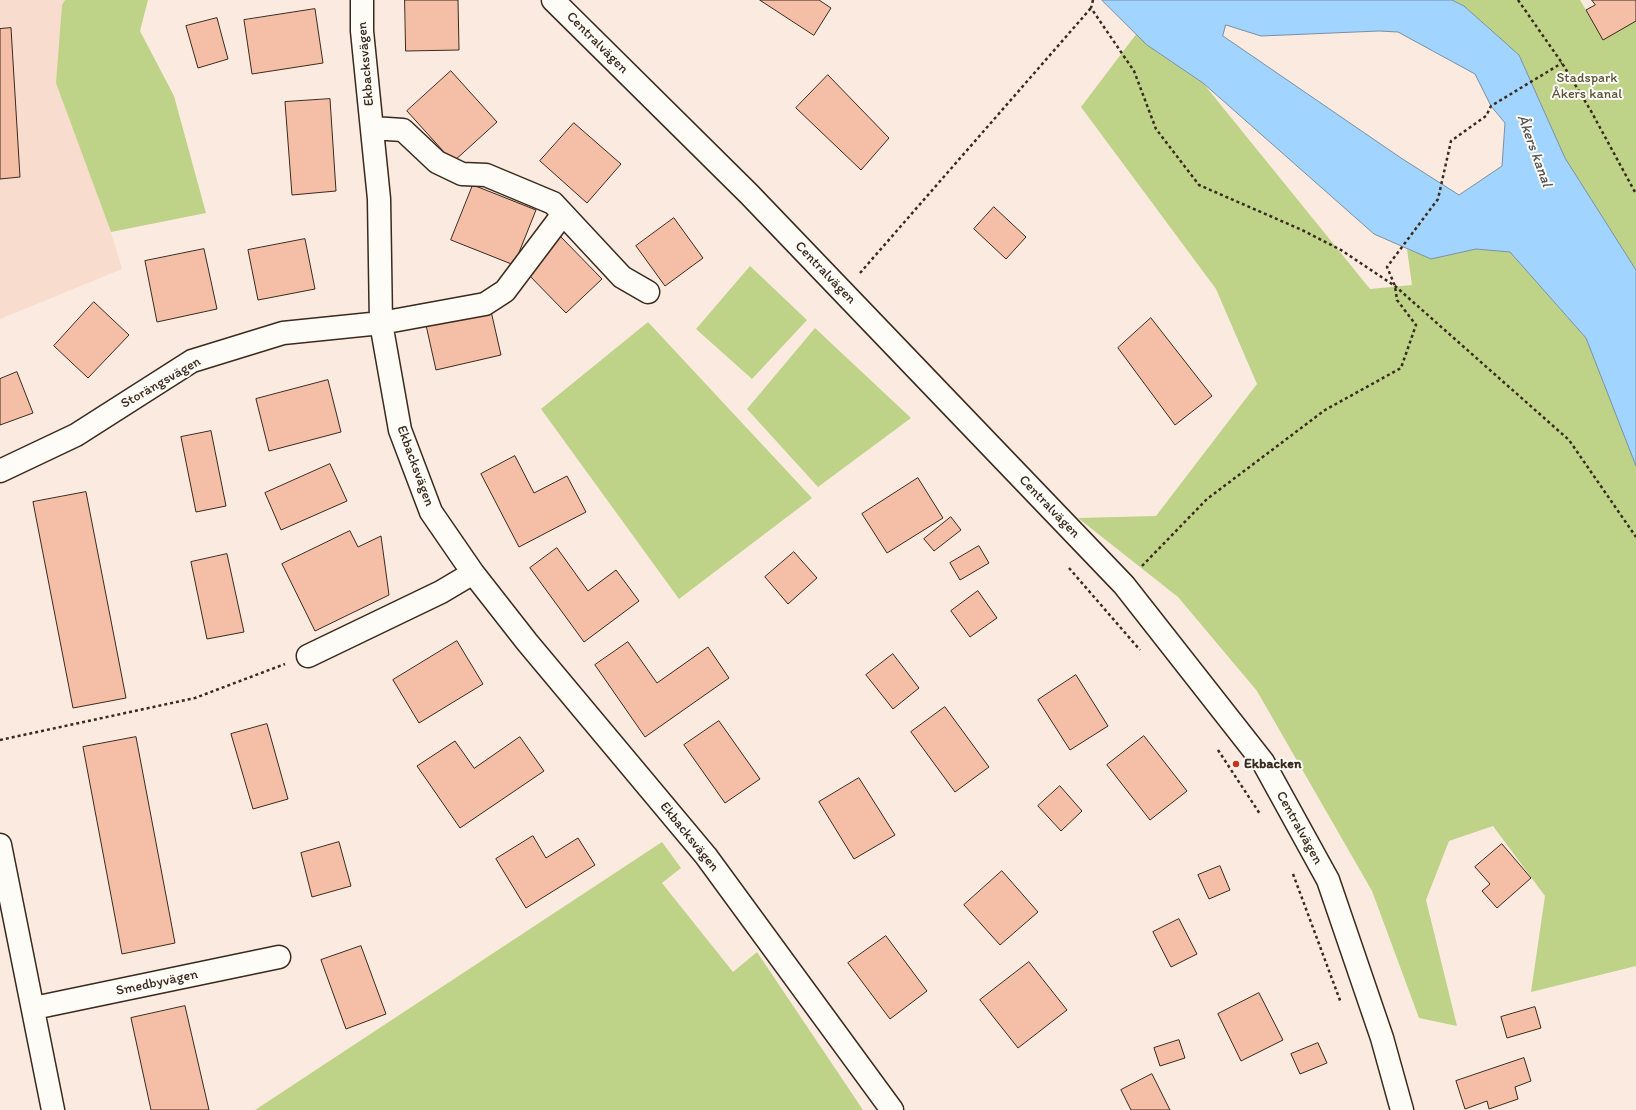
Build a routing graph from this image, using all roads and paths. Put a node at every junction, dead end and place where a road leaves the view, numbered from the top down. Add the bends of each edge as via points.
1 (362, 0) edge
2 (553, 0) edge
3 (1093, 0) edge
4 (1518, 0) edge
5 (1091, 8) junction
6 (1562, 64) junction
7 (372, 128) junction
8 (1636, 194) edge
9 (563, 214) junction
10 (1394, 286) junction
11 (648, 292) dead end
12 (843, 292) junction
13 (381, 323) junction
14 (0, 471) edge
15 (1636, 537) edge
16 (1068, 567) dead end
17 (473, 573) junction
18 (1124, 585) junction
19 (308, 656) joint
20 (1145, 656) dead end
21 (0, 740) edge
22 (1217, 748) dead end
23 (1264, 821) dead end
24 (0, 845) edge
25 (1291, 869) dead end
26 (279, 957) dead end
27 (34, 1008) junction
28 (1342, 1008) dead end
29 (53, 1110) edge
30 (892, 1110) edge
31 (1402, 1110) edge

1 - 7 street, Ekbacksvägen via 362,31
2 - 12 street, Centralvägen via 749,194
3 - 5 path
4 - 6 path
5 - 10 path via 1134,71 1156,129 1198,185 1302,230 1341,250
5 - 12 path
6 - 8 path
6 - 10 path via 1491,106 1486,116 1451,141 1438,199 1387,267
7 - 9 street via 403,130 437,162 462,174 486,175 553,203
7 - 13 street, Ekbacksvägen via 379,199
9 - 11 street via 622,277
9 - 13 street via 505,291 485,304
10 - 15 path via 1569,440
10 - 18 path via 1397,300 1416,325 1401,368 1325,410 1207,499
12 - 18 street, Centralvägen
13 - 14 street, Storängsvägen via 283,332 192,361 76,435
13 - 17 street, Ekbacksvägen via 400,430 431,512
16 - 20 path
17 - 19 street via 441,592
17 - 30 street, Ekbacksvägen via 532,648 706,856
18 - 31 street, Centralvägen via 1263,762 1328,880 1382,1038
19 - 21 path via 195,698
22 - 23 path
24 - 27 street
25 - 28 path
26 - 27 street, Smedbyvägen
27 - 29 street

